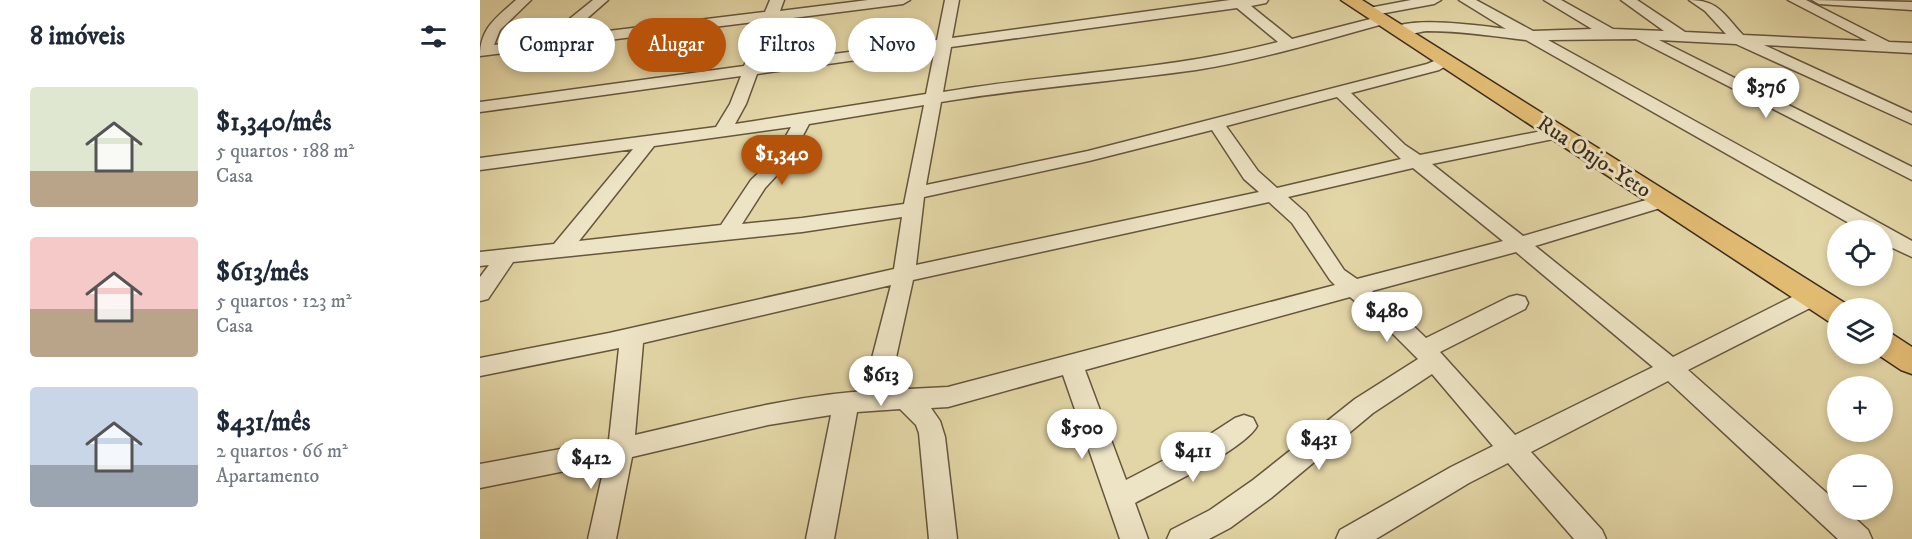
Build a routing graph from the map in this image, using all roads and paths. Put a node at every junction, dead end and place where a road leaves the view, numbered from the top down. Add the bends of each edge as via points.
1 (524, 0) edge
2 (601, 0) edge
3 (777, 0) edge
4 (903, 0) edge
5 (952, 0) edge
6 (1261, 0) edge
7 (1434, 0) edge
8 (1466, 0) edge
9 (1551, 0) edge
10 (1628, 0) edge
11 (1696, 0) edge
12 (1796, 0) edge
13 (1820, 0) edge
14 (1241, 4) junction
15 (1912, 6) edge
16 (1375, 15) edge
17 (771, 16) junction
18 (580, 18) edge
19 (1609, 33) junction
20 (1636, 34) junction
21 (615, 35) edge
22 (1530, 36) junction
23 (1681, 36) junction
24 (1738, 39) junction
25 (944, 42) junction
26 (1289, 44) junction
27 (1888, 46) junction
28 (1912, 48) edge
29 (498, 49) edge
30 (482, 51) edge
31 (836, 57) edge
32 (1912, 57) edge
33 (1446, 61) junction
34 (738, 70) edge
35 (750, 72) edge
36 (1340, 91) junction
37 (932, 98) junction
38 (480, 107) edge
39 (1912, 119) edge
40 (803, 120) junction
41 (1216, 123) junction
42 (722, 132) junction
43 (1557, 133) junction
44 (648, 142) junction
45 (1416, 161) junction
46 (480, 164) edge
47 (1912, 174) edge
48 (1273, 195) junction
49 (914, 201) junction
50 (1663, 201) junction
51 (1858, 220) edge
52 (727, 232) junction
53 (1893, 240) edge
54 (1518, 244) junction
55 (560, 250) junction
56 (1912, 250) edge
57 (507, 256) junction
58 (480, 259) edge
59 (904, 274) junction
60 (1353, 288) junction
61 (480, 293) edge
62 (1812, 297) junction
63 (1517, 303) dead end
64 (1827, 306) edge
65 (632, 336) junction
66 (1893, 349) edge
67 (1429, 356) junction
68 (1912, 362) edge
69 (1071, 364) junction
70 (480, 367) edge
71 (1669, 368) junction
72 (909, 400) junction
73 (846, 402) junction
74 (1244, 426) dead end
75 (621, 449) junction
76 (1512, 450) junction
77 (480, 476) edge
78 (1119, 498) junction
79 (602, 539) edge
80 (820, 539) edge
81 (943, 539) edge
82 (1134, 539) edge
83 (1181, 539) edge
84 (1350, 539) edge
85 (1593, 539) edge
86 (1858, 539) edge

1 - 30 street via 492,28
2 - 18 street
3 - 17 street
4 - 17 street
5 - 25 street
6 - 14 street
7 - 16 street
8 - 22 street
9 - 19 street
10 - 23 street
11 - 24 street via 1710,8
12 - 27 street
13 - 15 street
14 - 25 street
14 - 26 street
16 - 22 street via 1424,27
16 - 26 street
16 - 33 main road, Rua Onjo-Yeto
17 - 21 street
19 - 20 street
19 - 22 street
20 - 23 street
20 - 47 street
22 - 51 street
23 - 24 street
24 - 27 street
24 - 39 street
25 - 31 street
25 - 37 street
26 - 37 street via 1196,65
27 - 28 street
27 - 32 street
29 - 30 street
33 - 36 street
33 - 43 main road, Rua Onjo-Yeto
34 - 38 street
35 - 42 street
36 - 41 street
36 - 45 street via 1392,143
37 - 40 street
37 - 49 street
40 - 42 street
40 - 52 street via 780,162 758,184
41 - 48 street via 1251,175
41 - 49 street
42 - 44 street
43 - 45 street
43 - 50 main road, Rua Onjo-Yeto
44 - 46 street
44 - 55 street
45 - 48 street
45 - 54 street
48 - 59 street
48 - 60 street via 1299,218 1337,274
49 - 52 street via 802,225
49 - 59 street
50 - 54 street
50 - 62 main road, Rua Onjo-Yeto
52 - 55 street
53 - 56 street
54 - 60 street
54 - 71 street
55 - 57 street
57 - 58 street
57 - 61 street
59 - 65 street
59 - 72 street via 882,375 889,387
60 - 67 street
60 - 69 street
62 - 64 main road, Rua Onjo-Yeto
62 - 71 street
63 - 67 street
65 - 70 street
65 - 75 street
66 - 68 main road
67 - 76 street
67 - 83 street via 1228,513
69 - 72 street via 948,397
69 - 78 street
71 - 76 street
71 - 86 street
72 - 73 street
72 - 81 street via 932,431
73 - 75 street via 768,415
73 - 80 street
74 - 78 street
75 - 77 street
75 - 79 street
76 - 84 street via 1460,475
76 - 85 street
78 - 82 street

